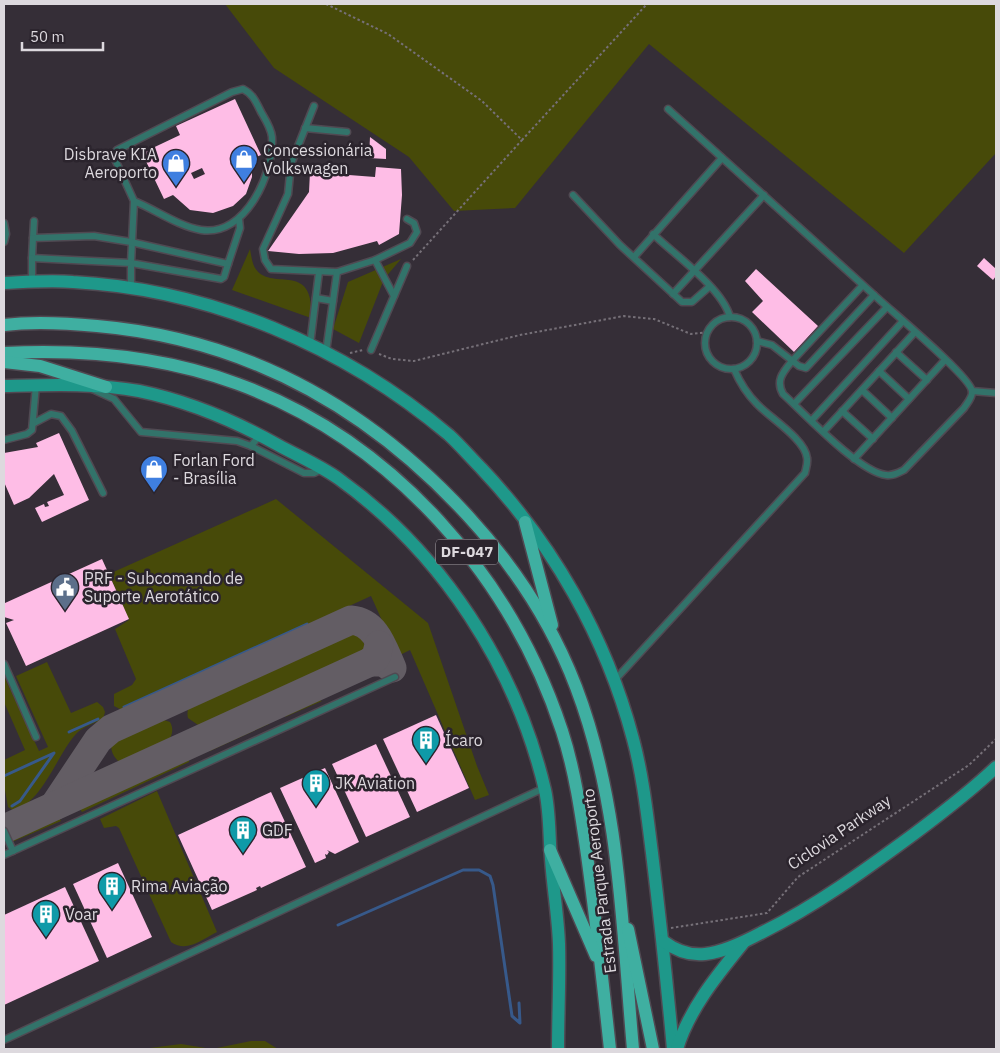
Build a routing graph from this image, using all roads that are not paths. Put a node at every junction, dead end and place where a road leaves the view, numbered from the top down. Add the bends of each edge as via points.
1 (314, 106) dead end
2 (668, 108) dead end
3 (305, 128) junction
4 (347, 132) dead end
5 (722, 158) junction
6 (573, 194) dead end
7 (764, 195) junction
8 (134, 201) junction
9 (239, 219) junction
10 (407, 219) dead end
11 (34, 221) dead end
12 (4, 223) edge
13 (653, 234) junction
14 (33, 238) junction
15 (4, 242) edge
16 (131, 242) junction
17 (634, 257) junction
18 (32, 258) junction
19 (375, 260) junction
20 (131, 264) junction
21 (228, 264) junction
22 (408, 266) road end
23 (319, 272) junction
24 (337, 272) junction
25 (694, 272) junction
26 (32, 282) junction
27 (4, 283) edge
28 (863, 286) junction
29 (709, 287) junction
30 (131, 288) junction
31 (673, 294) junction
32 (874, 295) junction
33 (394, 296) junction
34 (316, 298) junction
35 (333, 301) junction
36 (887, 307) junction
37 (730, 317) junction
38 (903, 321) junction
39 (4, 325) edge
40 (915, 332) junction
41 (757, 341) junction
42 (310, 345) junction
43 (371, 350) road end
44 (896, 352) junction
45 (4, 353) edge
46 (331, 355) junction
47 (945, 360) junction
48 (792, 361) junction
49 (4, 362) edge
50 (734, 369) junction
51 (879, 371) junction
52 (927, 380) junction
53 (4, 386) edge
54 (36, 386) junction
55 (86, 386) junction
56 (106, 387) junction
57 (862, 390) junction
58 (972, 391) junction
59 (996, 394) edge
60 (909, 399) junction
61 (794, 404) junction
62 (842, 411) junction
63 (892, 418) junction
64 (812, 420) junction
65 (34, 423) junction
66 (824, 431) junction
67 (260, 435) junction
68 (873, 439) junction
69 (4, 440) edge
70 (250, 446) junction
71 (854, 459) junction
72 (322, 469) junction
73 (103, 493) dead end
74 (525, 522) junction
75 (554, 640) junction
76 (4, 664) edge
77 (395, 677) dead end
78 (614, 681) junction
79 (36, 737) dead end
80 (996, 767) edge
81 (545, 788) junction
82 (4, 831) edge
83 (550, 850) junction
84 (13, 851) junction
85 (4, 855) edge
86 (618, 884) junction
87 (662, 935) junction
88 (744, 942) junction
89 (601, 968) junction
90 (4, 1040) edge
91 (558, 1049) edge
92 (610, 1049) edge
93 (633, 1049) edge
94 (653, 1049) edge
95 (673, 1049) edge
96 (678, 1049) edge

1 - 3 lane
2 - 5 lane
3 - 4 lane
3 - 23 lane via 291,164 288,194 262,249 271,268
5 - 7 lane
5 - 13 lane
6 - 17 lane
7 - 25 lane
7 - 28 lane
8 - 9 lane via 202,230 218,228
8 - 9 lane via 113,158 114,153 243,88 254,98 272,136 269,162 253,205
8 - 16 lane
9 - 21 lane via 240,228
10 - 19 lane via 414,223 416,232 410,243
11 - 14 lane
12 - 15 lane
13 - 17 lane
13 - 25 lane
14 - 16 lane via 94,236
14 - 18 lane
16 - 20 lane
16 - 21 lane
17 - 31 lane
18 - 20 lane
18 - 26 lane
19 - 24 lane
19 - 33 lane
20 - 21 lane via 221,279
20 - 30 lane
22 - 33 lane
23 - 24 lane
23 - 34 lane
24 - 35 lane
25 - 29 lane
25 - 31 lane
26 - 27 street
26 - 30 street via 74,282
28 - 32 lane
28 - 48 lane
29 - 31 lane via 688,303
29 - 37 lane via 725,305
30 - 42 street via 251,319
32 - 36 lane
32 - 48 lane via 810,364 804,368
33 - 43 lane
34 - 35 lane
34 - 42 lane
35 - 46 lane
36 - 38 lane
36 - 61 lane
37 - 41 lane via 745,321
37 - 50 lane via 721,320 708,332 705,341 710,358 725,368
38 - 40 lane
38 - 64 lane
39 - 75 main road, Estrada Parque Aeroporto / DF-047 via 61,323 125,328 171,337 248,360 349,412 435,480 484,534 518,578
40 - 44 lane
40 - 47 lane
41 - 48 lane via 772,345
41 - 50 lane via 749,362
42 - 46 street
44 - 51 lane
44 - 52 lane
45 - 89 main road, Estrada Parque Aeroporto / DF-047 via 60,350 104,354 152,361 236,383 280,402 354,446 418,499 454,535 507,609 547,689 563,733 582,818
46 - 74 street via 395,395 450,436 500,488
47 - 52 lane
47 - 58 lane via 968,382
48 - 61 lane via 782,374 779,385
49 - 56 main road via 40,366
50 - 78 lane via 758,405 805,450 808,456 804,473
51 - 57 lane
51 - 60 lane
52 - 60 lane
53 - 54 street
54 - 55 street
54 - 65 lane
55 - 56 street
55 - 70 lane via 114,399 141,432 236,441
56 - 67 street via 177,401
57 - 62 lane
57 - 63 lane
58 - 59 lane
58 - 71 lane via 964,408 904,470 884,475
60 - 63 lane
61 - 64 lane
62 - 66 lane
62 - 68 lane
63 - 68 lane
64 - 66 lane
65 - 69 lane via 27,434
65 - 73 lane via 51,414 61,416
66 - 71 lane
67 - 70 lane
67 - 72 street
68 - 71 lane
70 - 72 lane via 304,473
72 - 81 street via 386,518 450,586 502,673 521,716
74 - 75 main road
74 - 78 street via 558,565 572,590
75 - 86 main road, Estrada Parque Aeroporto / DF-047 via 576,686 604,780
76 - 79 lane
77 - 84 lane
78 - 87 street via 642,779
80 - 88 street via 875,863 805,910
81 - 83 street via 550,812
81 - 90 lane
82 - 84 lane
83 - 89 main road
83 - 91 street via 558,941
84 - 85 lane
86 - 93 main road, Estrada Parque Aeroporto / DF-047
86 - 94 main road
87 - 88 street via 680,951 694,955
87 - 95 street
88 - 96 street via 698,1005
89 - 92 main road, Estrada Parque Aeroporto / DF-047

